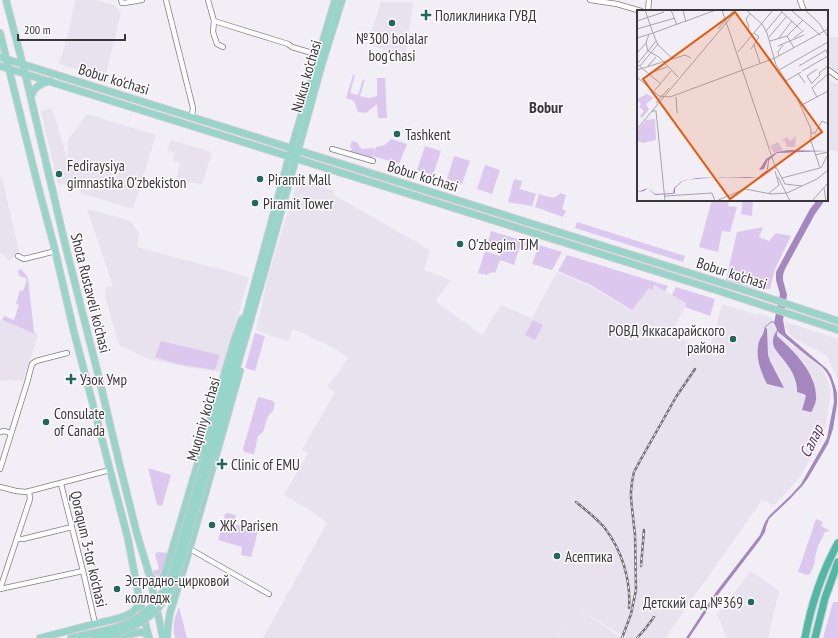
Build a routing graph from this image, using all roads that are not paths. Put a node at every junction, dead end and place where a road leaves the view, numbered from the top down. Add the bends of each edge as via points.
1 (6, 0) edge
2 (121, 0) edge
3 (142, 0) edge
4 (166, 0) edge
5 (208, 0) edge
6 (335, 0) edge
7 (342, 0) edge
8 (590, 0) edge
9 (649, 0) edge
10 (800, 0) edge
11 (638, 10) edge
12 (648, 10) edge
13 (804, 10) edge
14 (214, 21) junction
15 (0, 33) edge
16 (1, 46) edge
17 (223, 47) dead end
18 (319, 55) junction
19 (0, 57) edge
20 (7, 59) junction
21 (22, 63) junction
22 (0, 66) edge
23 (9, 69) junction
24 (828, 70) edge
25 (25, 74) junction
26 (838, 77) edge
27 (50, 81) junction
28 (31, 99) junction
29 (192, 116) junction
30 (210, 122) junction
31 (207, 131) junction
32 (295, 149) junction
33 (332, 149) dead end
34 (292, 158) junction
35 (373, 161) dead end
36 (450, 198) junction
37 (447, 206) junction
38 (56, 251) junction
39 (18, 256) dead end
40 (260, 277) junction
41 (760, 294) junction
42 (757, 303) junction
43 (838, 322) edge
44 (838, 330) edge
45 (67, 353) dead end
46 (0, 432) edge
47 (11, 434) junction
48 (208, 456) junction
49 (0, 469) edge
50 (110, 470) junction
51 (61, 484) junction
52 (0, 487) edge
53 (30, 491) junction
54 (72, 527) junction
55 (17, 539) junction
56 (838, 543) edge
57 (190, 549) junction
58 (170, 557) junction
59 (186, 562) junction
60 (838, 562) edge
61 (83, 571) junction
62 (150, 576) junction
63 (0, 589) edge
64 (269, 594) dead end
65 (139, 598) junction
66 (94, 619) dead end
67 (109, 621) junction
68 (40, 638) edge
69 (71, 638) edge
70 (94, 638) edge
71 (112, 638) edge
72 (149, 638) edge
73 (163, 638) edge
74 (167, 638) edge
75 (805, 638) edge
76 (815, 638) edge

1 - 21 main road, Shota Rustaveli ko'chasi
2 - 3 street via 124,3
4 - 29 street via 193,108
5 - 14 street
6 - 18 main road, Nukus ko'chasi
7 - 32 main road, Nukus ko'chasi
8 - 11 street
9 - 12 street
10 - 13 street
14 - 17 street via 213,32 218,44
14 - 18 street
15 - 16 main road, Shota Rustaveli ko'chasi
16 - 20 main road, Shota Rustaveli ko'chasi
18 - 32 main road, Nukus ko'chasi
19 - 20 main road, Bobur ko'chasi
20 - 21 main road, Bobur ko'chasi
20 - 23 main road, Shota Rustaveli ko'chasi
21 - 25 main road, Shota Rustaveli ko'chasi
21 - 29 main road, Bobur ko'chasi
22 - 23 main road, Bobur ko'chasi
23 - 25 main road, Bobur ko'chasi
23 - 38 main road, Shota Rustaveli ko'chasi
24 - 26 street
25 - 27 main road, Bobur ko'chasi
25 - 28 main road, Shota Rustaveli ko'chasi
27 - 28 main road via 35,88
27 - 31 main road, Bobur ko'chasi
28 - 62 main road, Shota Rustaveli ko'chasi via 120,466
29 - 30 main road, Bobur ko'chasi
30 - 31 main road
30 - 32 main road, Bobur ko'chasi
31 - 34 main road, Bobur ko'chasi
32 - 34 main road, Nukus ko'chasi
32 - 36 main road, Bobur ko'chasi
33 - 35 street
34 - 37 main road, Bobur ko'chasi
34 - 40 main road, Muqimiy ko'chasi
36 - 37 main road via 445,201
36 - 41 main road, Bobur ko'chasi
37 - 42 main road, Bobur ko'chasi
38 - 39 street via 24,260
38 - 50 main road, Shota Rustaveli ko'chasi
40 - 48 main road, Muqimiy ko'chasi
40 - 57 main road via 248,343
40 - 58 main road via 235,338
41 - 42 main road via 762,300
41 - 43 main road, Bobur ko'chasi
42 - 44 main road, Bobur ko'chasi
45 - 47 street via 32,364
46 - 47 street
47 - 49 street
48 - 69 main road, Muqimiy ko'chasi, bridge via 168,584 159,599 141,616 129,623
48 - 70 main road, Muqimiy ko'chasi, bridge via 178,570 168,594 156,610 141,622 122,631
50 - 51 street
50 - 65 main road, Shota Rustaveli ko'chasi via 128,539
51 - 53 street
51 - 54 street, Qoraqum 3-tor ko'chasi
52 - 53 street via 20,492
53 - 55 street via 30,500
54 - 55 street
54 - 61 street, Qoraqum 3-tor ko'chasi
55 - 63 street
56 - 75 highway via 819,588
57 - 59 main road
57 - 64 street
58 - 59 main road via 176,565
58 - 62 main road via 161,580 155,581
59 - 74 main road via 169,618
60 - 76 highway via 825,598
61 - 63 street
61 - 66 street, Qoraqum 3-tor ko'chasi
62 - 73 main road, Shota Rustaveli ko'chasi
65 - 67 main road via 138,605 132,612
65 - 72 main road, Shota Rustaveli ko'chasi
67 - 68 main road
67 - 71 main road via 116,633
71 - 72 main road via 141,632

